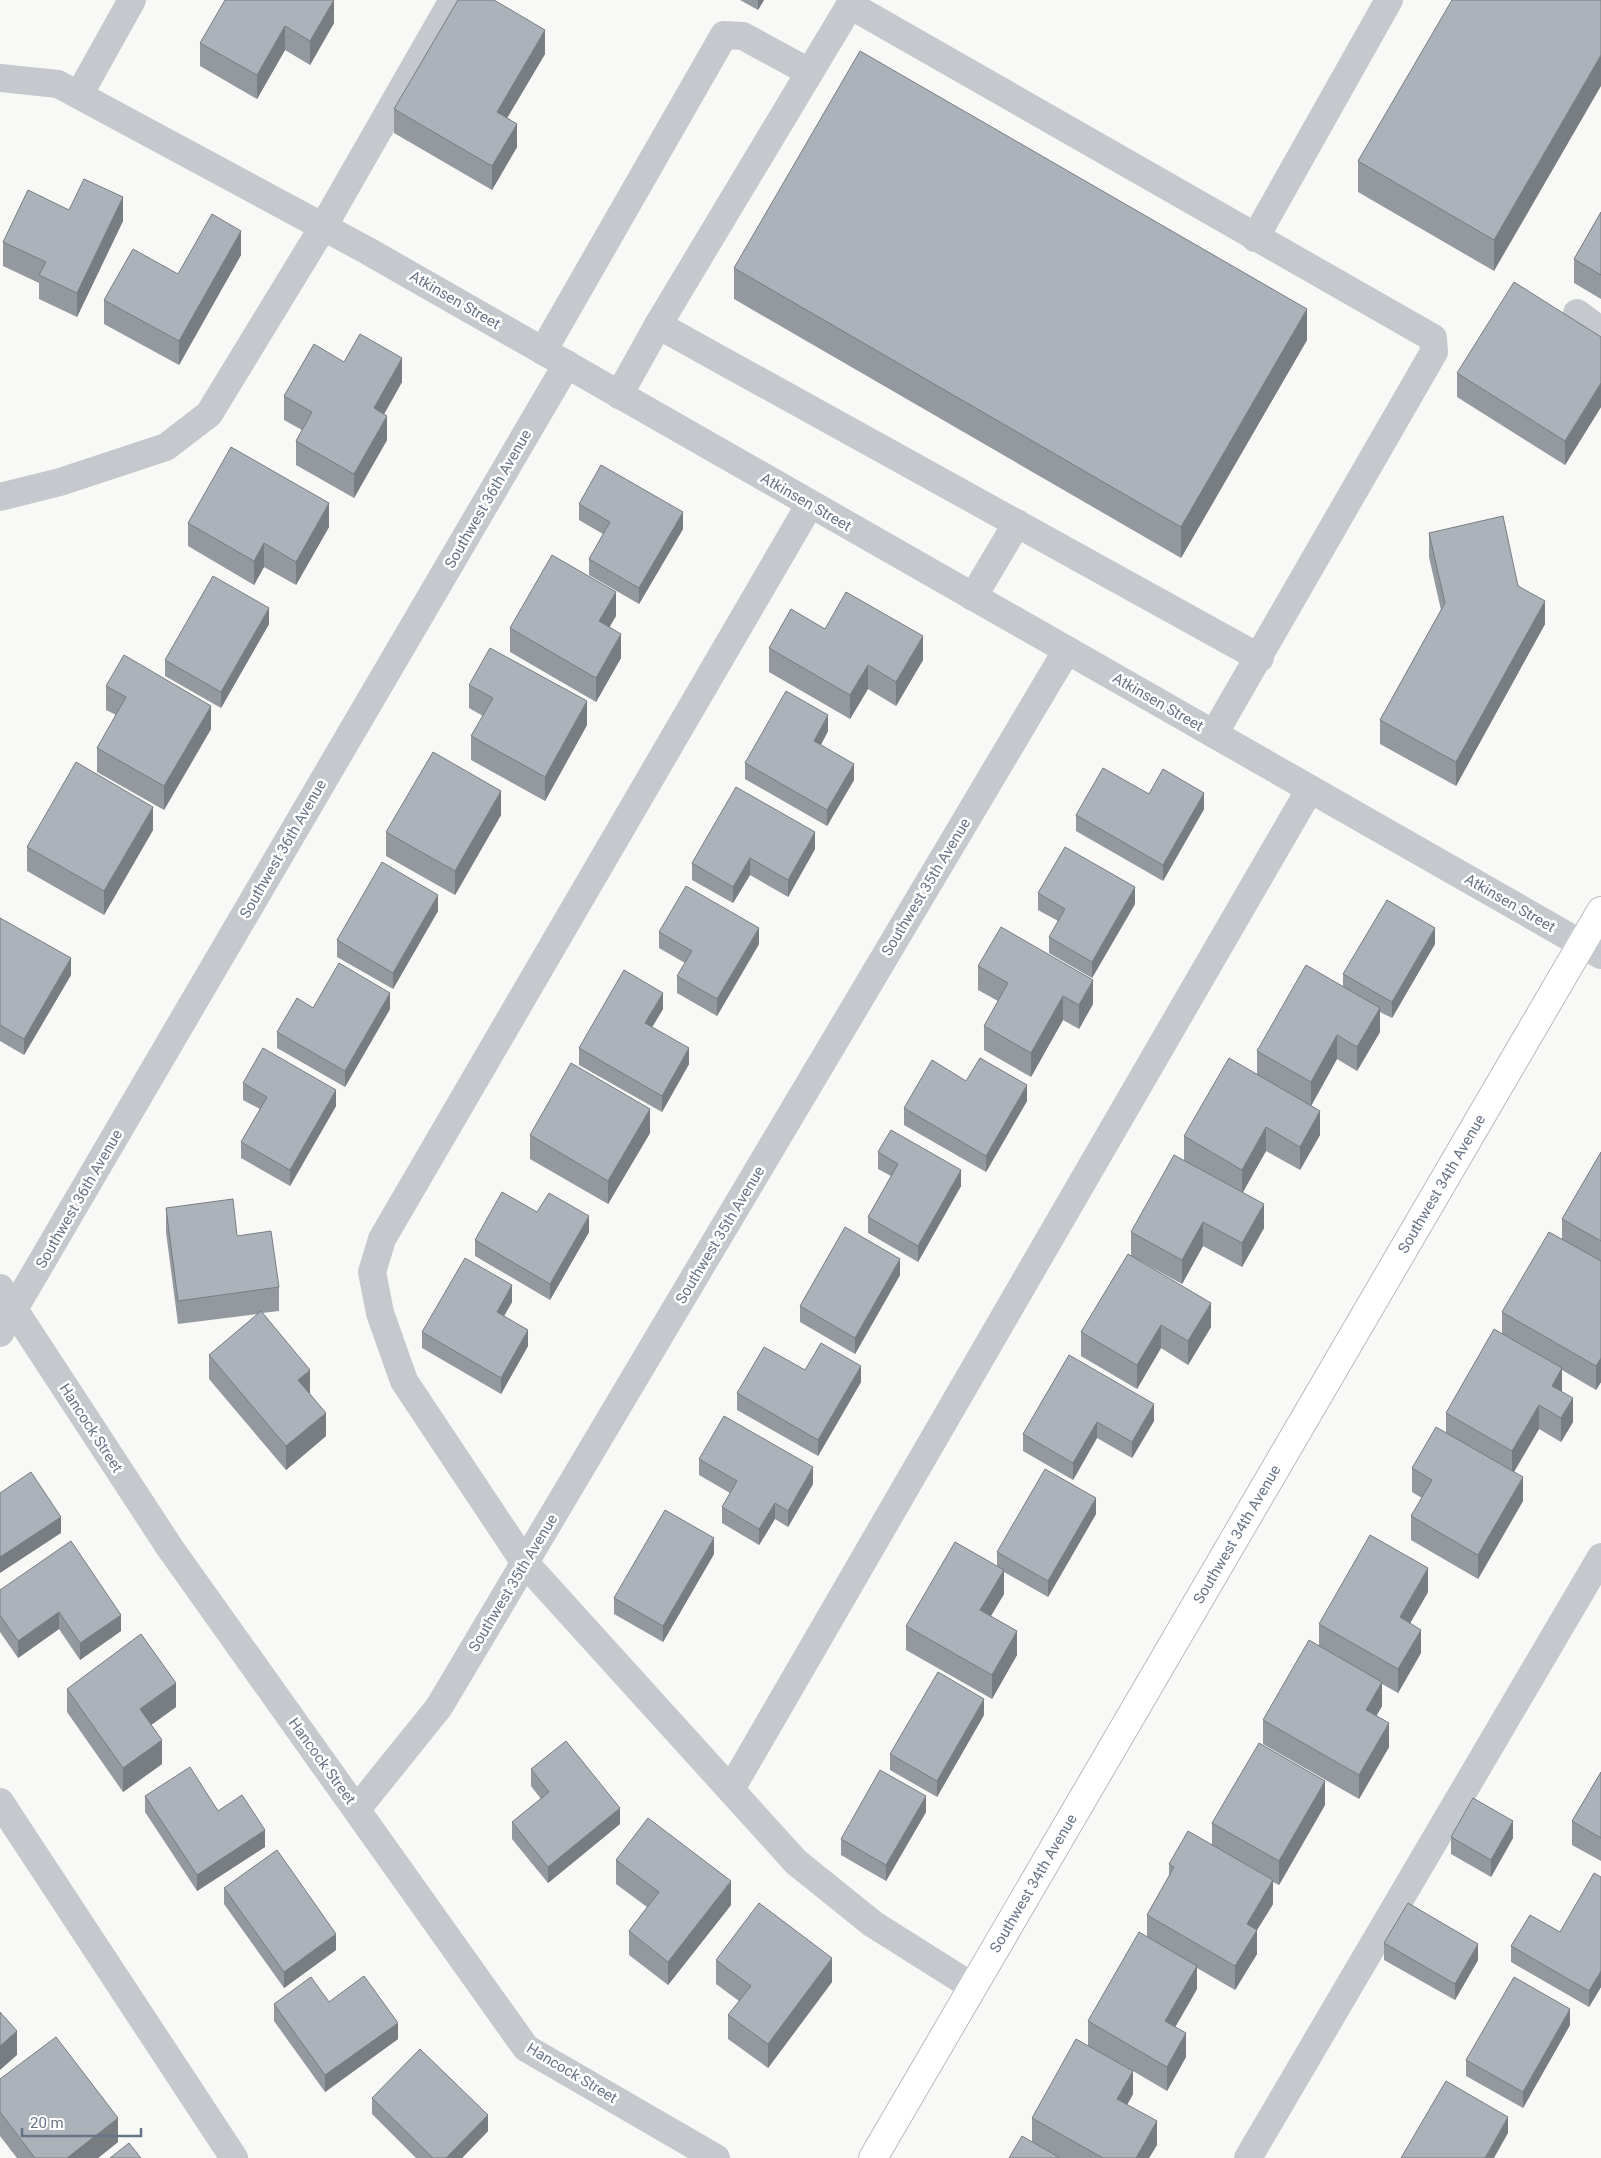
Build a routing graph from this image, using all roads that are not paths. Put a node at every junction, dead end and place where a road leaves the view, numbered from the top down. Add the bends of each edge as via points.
1 (132, 0) edge
2 (453, 0) edge
3 (1388, 0) edge
4 (851, 2) edge
5 (809, 72) junction
6 (0, 78) edge
7 (79, 95) junction
8 (323, 227) junction
9 (1255, 238) junction
10 (1577, 313) dead end
11 (658, 324) junction
12 (1601, 331) edge
13 (543, 351) junction
14 (566, 364) junction
15 (619, 395) junction
16 (0, 497) edge
17 (810, 504) junction
18 (1016, 523) junction
19 (973, 597) junction
20 (1067, 650) junction
21 (1260, 658) junction
22 (1214, 734) junction
23 (1310, 789) junction
24 (1601, 911) edge
25 (1591, 950) edge
26 (7, 1299) edge
27 (0, 1333) edge
28 (1601, 1557) edge
29 (525, 1563) junction
30 (731, 1789) junction
31 (0, 1802) edge
32 (357, 1809) junction
33 (973, 1987) junction
34 (234, 2158) edge
35 (716, 2158) edge
36 (873, 2158) edge
37 (1248, 2158) edge

1 - 7 street
2 - 8 street
3 - 9 street
4 - 5 street
4 - 9 street
5 - 11 street
5 - 13 street via 743,36 724,36
6 - 7 street, Atkinsen Street via 58,84
7 - 8 street, Atkinsen Street
8 - 13 street, Atkinsen Street
8 - 16 street via 209,414 166,447 60,482
9 - 21 street via 1433,338 1434,352
10 - 12 street
11 - 15 street
11 - 18 street
13 - 14 street, Atkinsen Street
14 - 15 street, Atkinsen Street
14 - 26 street, Southwest 36th Avenue
15 - 17 street, Atkinsen Street
17 - 19 street, Atkinsen Street
17 - 29 street via 382,1239 372,1272 380,1313 404,1381
18 - 19 street
18 - 21 street
19 - 20 street, Atkinsen Street
20 - 22 street, Atkinsen Street
20 - 29 street, Southwest 35th Avenue
21 - 22 street
22 - 23 street, Atkinsen Street
23 - 25 street, Atkinsen Street
23 - 30 street
24 - 25 main road, Southwest 34th Avenue
25 - 33 main road, Southwest 34th Avenue
26 - 27 street, Southwest 36th Avenue
26 - 32 street, Hancock Street via 170,1548
28 - 37 street
29 - 30 street
29 - 32 street, Southwest 35th Avenue via 439,1707
30 - 33 street via 796,1862 873,1924
31 - 34 street
32 - 35 street, Hancock Street via 526,2048
33 - 36 main road, Southwest 34th Avenue

